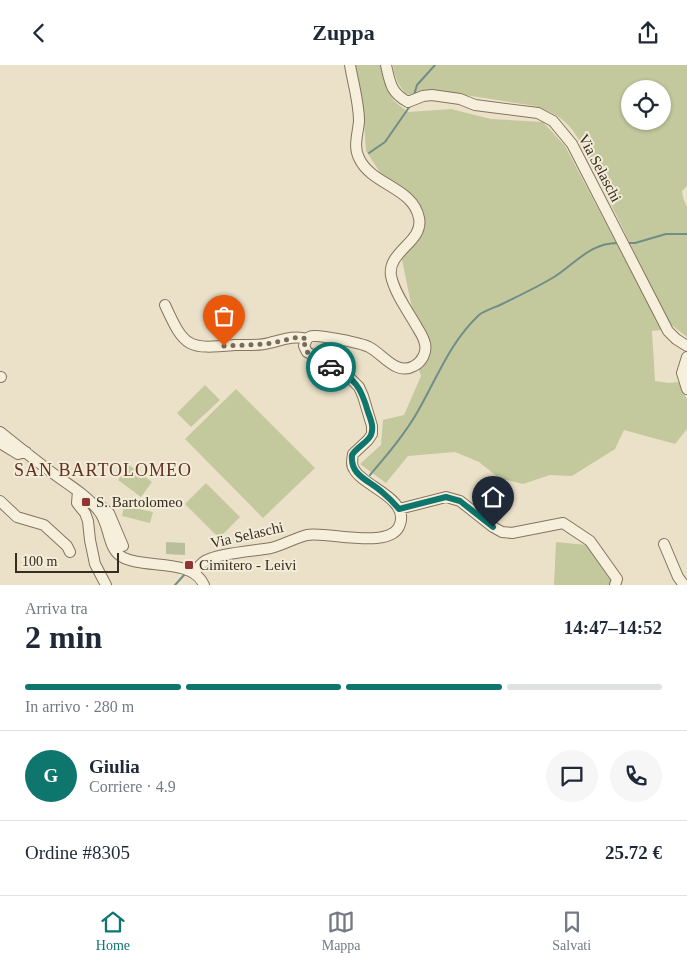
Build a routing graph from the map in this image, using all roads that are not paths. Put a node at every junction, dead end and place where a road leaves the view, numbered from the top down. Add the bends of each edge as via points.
1 (350, 65) edge
2 (386, 65) edge
3 (165, 305) dead end
4 (307, 339) junction
5 (687, 346) edge
6 (687, 357) edge
7 (687, 389) edge
8 (0, 432) edge
9 (0, 443) edge
10 (27, 452) junction
11 (78, 491) junction
12 (0, 501) edge
13 (91, 502) junction
14 (399, 509) junction
15 (123, 545) dead end
16 (664, 545) dead end
17 (70, 552) dead end
18 (194, 573) junction
19 (106, 585) edge
20 (204, 585) edge
21 (615, 585) edge
22 (684, 585) edge

1 - 4 street via 359,121 355,149 359,160 376,178 412,202 419,219 419,229 394,260 391,275 424,338 425,351 414,366 401,369 368,347 314,336
2 - 5 street, Via Selaschi via 391,86 399,97 408,102 432,95 475,105 538,113 553,121 572,144 668,331
3 - 4 street via 181,336 193,345 267,344 299,337
4 - 14 street via 304,346 307,352 346,374 359,387 372,434 352,455 353,468
6 - 7 street via 682,373
8 - 10 street
9 - 10 street via 18,454
10 - 11 street
11 - 13 street
11 - 19 street via 77,503 88,521 95,563
12 - 17 street via 17,517 44,525
13 - 15 street via 109,513
13 - 18 street via 104,518 117,554 131,561 182,568
14 - 18 street, Via Selaschi via 402,515 398,529 381,538 308,535 272,547 212,558 200,564
14 - 21 street via 446,497 460,501 502,532 563,523 590,541 616,579
16 - 22 street
18 - 20 street

